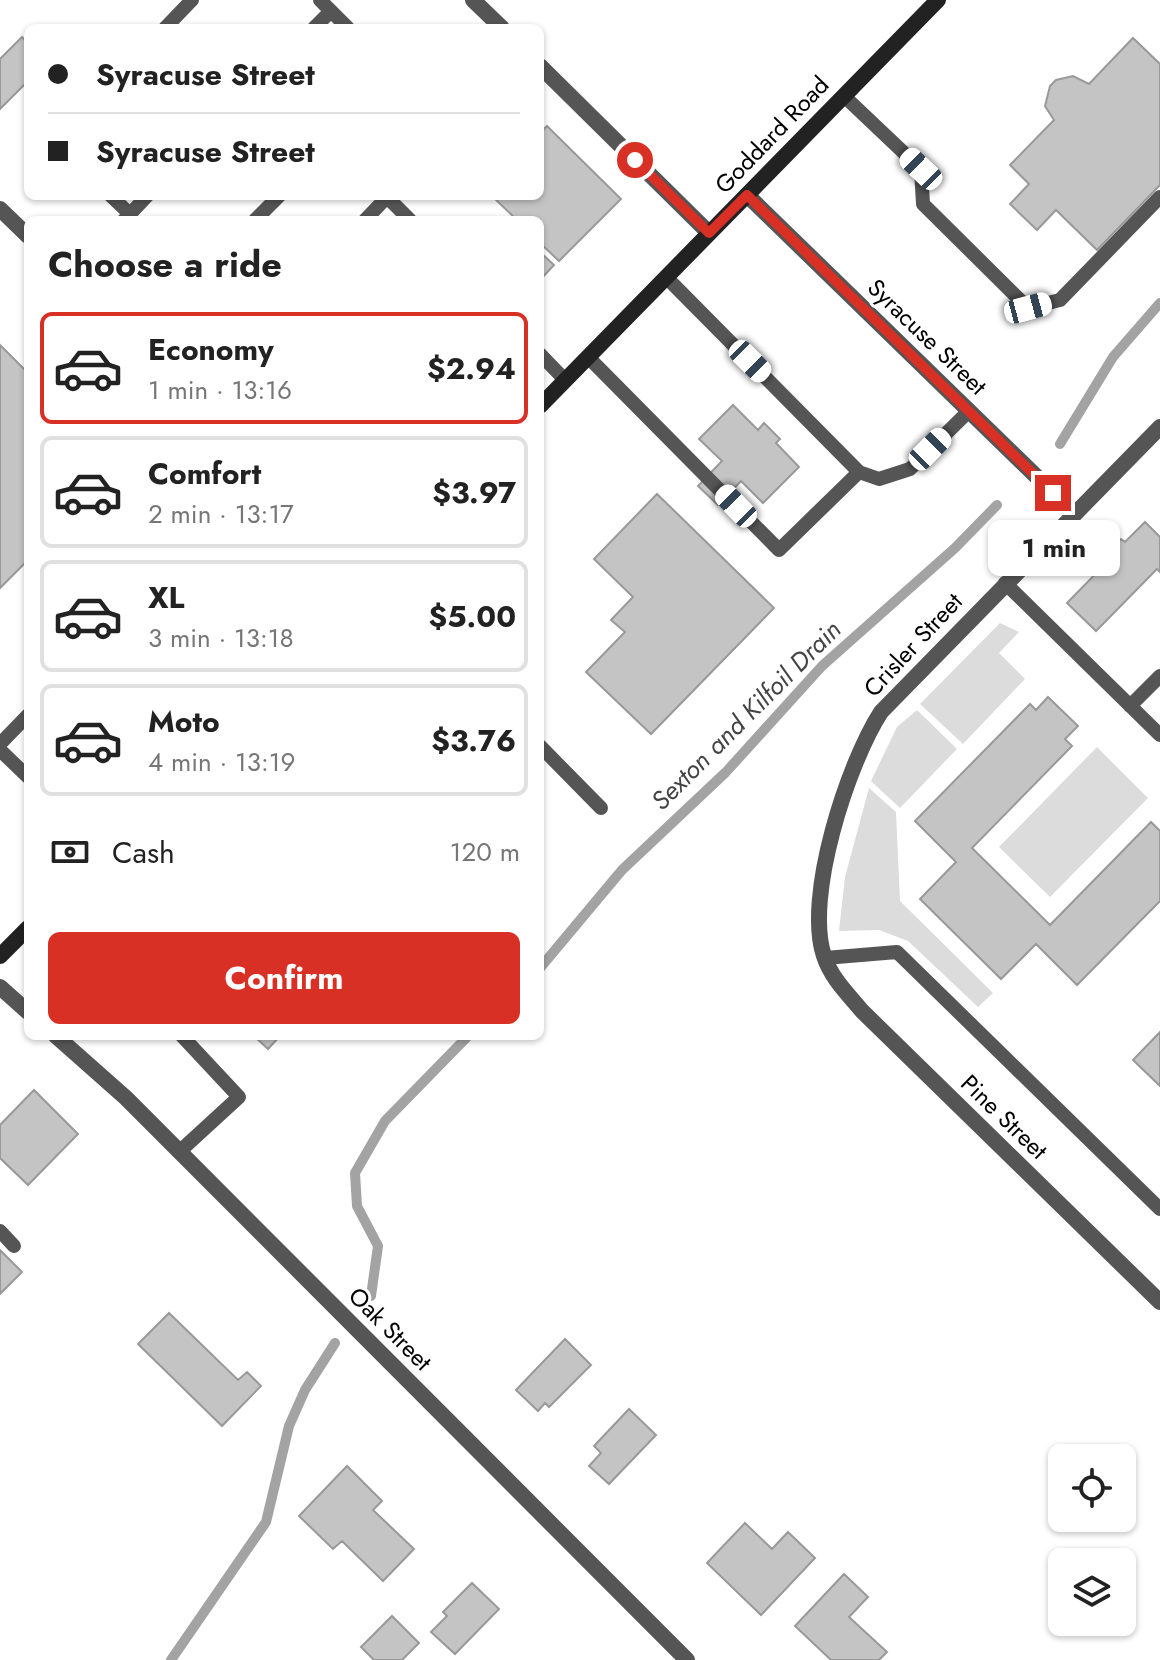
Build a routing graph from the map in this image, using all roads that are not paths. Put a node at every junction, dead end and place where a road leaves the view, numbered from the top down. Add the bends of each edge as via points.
1 (192, 0) edge
2 (473, 0) edge
3 (938, 0) edge
4 (325, 5) edge
5 (169, 24) edge
6 (316, 24) edge
7 (344, 24) edge
8 (498, 24) edge
9 (544, 70) edge
10 (844, 96) junction
11 (747, 195) junction
12 (1160, 197) edge
13 (114, 200) edge
14 (143, 200) edge
15 (275, 200) edge
16 (384, 200) edge
17 (392, 200) edge
18 (0, 209) edge
19 (126, 216) edge
20 (128, 216) edge
21 (259, 216) edge
22 (369, 216) edge
23 (406, 216) edge
24 (24, 232) edge
25 (709, 233) junction
26 (666, 277) junction
27 (588, 357) junction
28 (544, 358) edge
29 (565, 380) junction
30 (544, 402) edge
31 (969, 411) junction
32 (1160, 427) edge
33 (859, 472) junction
34 (1075, 514) junction
35 (1005, 583) junction
36 (1160, 676) edge
37 (1130, 706) junction
38 (24, 720) edge
39 (1160, 735) edge
40 (0, 747) edge
41 (544, 750) edge
42 (24, 773) edge
43 (601, 808) dead end
44 (24, 932) edge
45 (0, 956) edge
46 (825, 958) junction
47 (0, 987) edge
48 (24, 1008) edge
49 (60, 1040) edge
50 (186, 1040) edge
51 (179, 1152) junction
52 (1160, 1209) edge
53 (0, 1231) edge
54 (14, 1246) dead end
55 (1160, 1302) edge
56 (687, 1660) edge

1 - 5 lane
2 - 8 street
3 - 10 main road, Goddard Road
4 - 6 lane
4 - 7 lane
9 - 25 street
10 - 11 main road, Goddard Road
10 - 12 lane via 921,169 923,204 1028,308 1060,300
11 - 25 main road, Goddard Road
11 - 31 street, Syracuse Street
13 - 19 lane
14 - 20 lane
15 - 21 lane
16 - 22 lane
17 - 23 lane
18 - 24 street
25 - 26 main road, Goddard Road
26 - 27 main road, Goddard Road
26 - 33 lane
27 - 29 main road, Goddard Road
27 - 33 lane via 779,550
28 - 29 lane
29 - 30 main road, Goddard Road
31 - 33 lane via 910,469 879,479
31 - 34 street, Syracuse Street
32 - 34 street, Crisler Street
34 - 35 street, Crisler Street
35 - 37 lane
35 - 46 street, Crisler Street via 899,689 866,736 850,770 818,900
36 - 37 lane
37 - 39 lane
38 - 40 lane
40 - 42 lane
41 - 43 lane
44 - 45 main road
46 - 52 lane via 897,952
46 - 55 street, Pine Street via 862,1011
47 - 48 street
49 - 51 street, Oak Street
50 - 51 lane via 239,1097
51 - 56 street, Oak Street
53 - 54 lane

